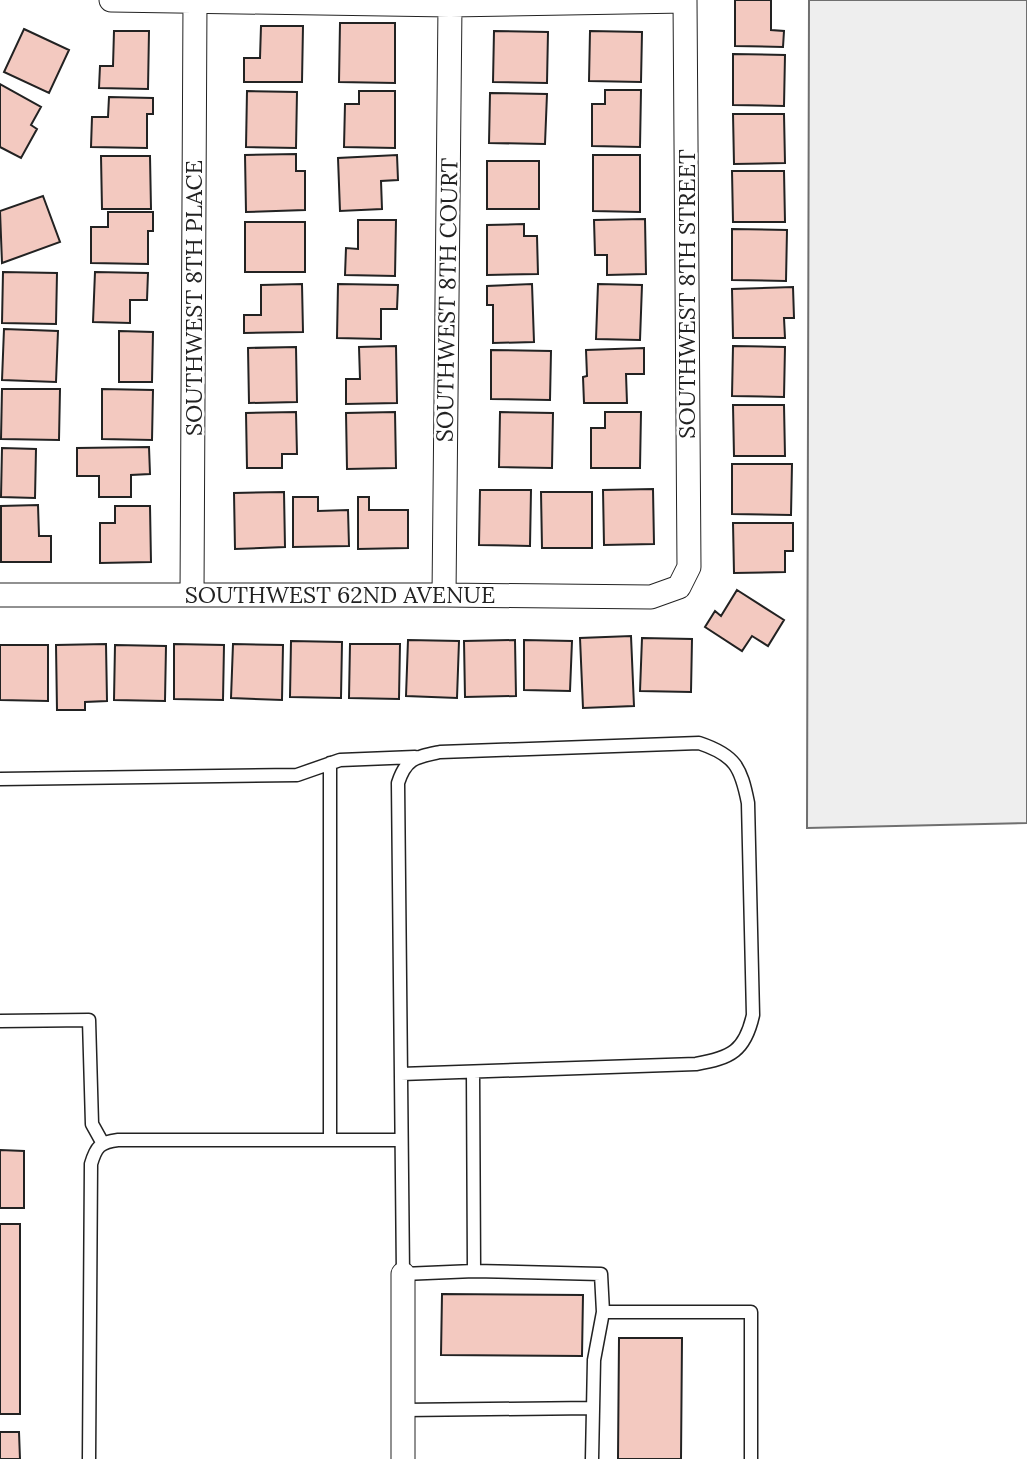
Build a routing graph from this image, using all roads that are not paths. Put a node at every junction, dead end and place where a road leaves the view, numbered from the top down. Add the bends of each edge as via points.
1 (111, 0) edge
2 (685, 0) edge
3 (195, 1) edge
4 (450, 5) junction
5 (679, 587) joint
6 (0, 595) edge
7 (192, 595) junction
8 (444, 595) junction
9 (415, 757) junction
10 (330, 764) junction
11 (0, 779) edge
12 (0, 1021) edge
13 (473, 1072) junction
14 (401, 1074) junction
15 (330, 1140) junction
16 (401, 1140) junction
17 (102, 1142) junction
18 (474, 1271) junction
19 (402, 1274) junction
20 (603, 1312) junction
21 (592, 1408) junction
22 (403, 1410) junction
23 (89, 1459) edge
24 (403, 1459) edge
25 (592, 1459) edge
26 (751, 1459) edge

1 - 3 street
2 - 4 street
2 - 5 street, SOUTHWEST 8TH STREET via 689,567
3 - 4 street
3 - 7 street, SOUTHWEST 8TH PLACE
4 - 8 street, SOUTHWEST 8TH COURT
5 - 8 street, SOUTHWEST 62ND AVENUE via 651,597
6 - 7 street, SOUTHWEST 62ND AVENUE
7 - 8 street, SOUTHWEST 62ND AVENUE
9 - 10 lane
9 - 13 lane via 440,752 699,743 732,758 743,776 748,803 753,1015 750,1031 734,1053 696,1065
9 - 14 lane via 402,770 398,783
10 - 11 lane via 297,775
10 - 15 lane
12 - 17 lane via 89,1020 92,1124
13 - 14 lane
13 - 18 lane
14 - 16 lane
15 - 16 lane
15 - 17 lane
16 - 19 lane
17 - 23 lane via 90,1164
18 - 19 lane
18 - 20 lane via 601,1274
19 - 22 street
20 - 21 lane
20 - 26 lane via 751,1312
21 - 22 lane
21 - 25 lane
22 - 24 street

